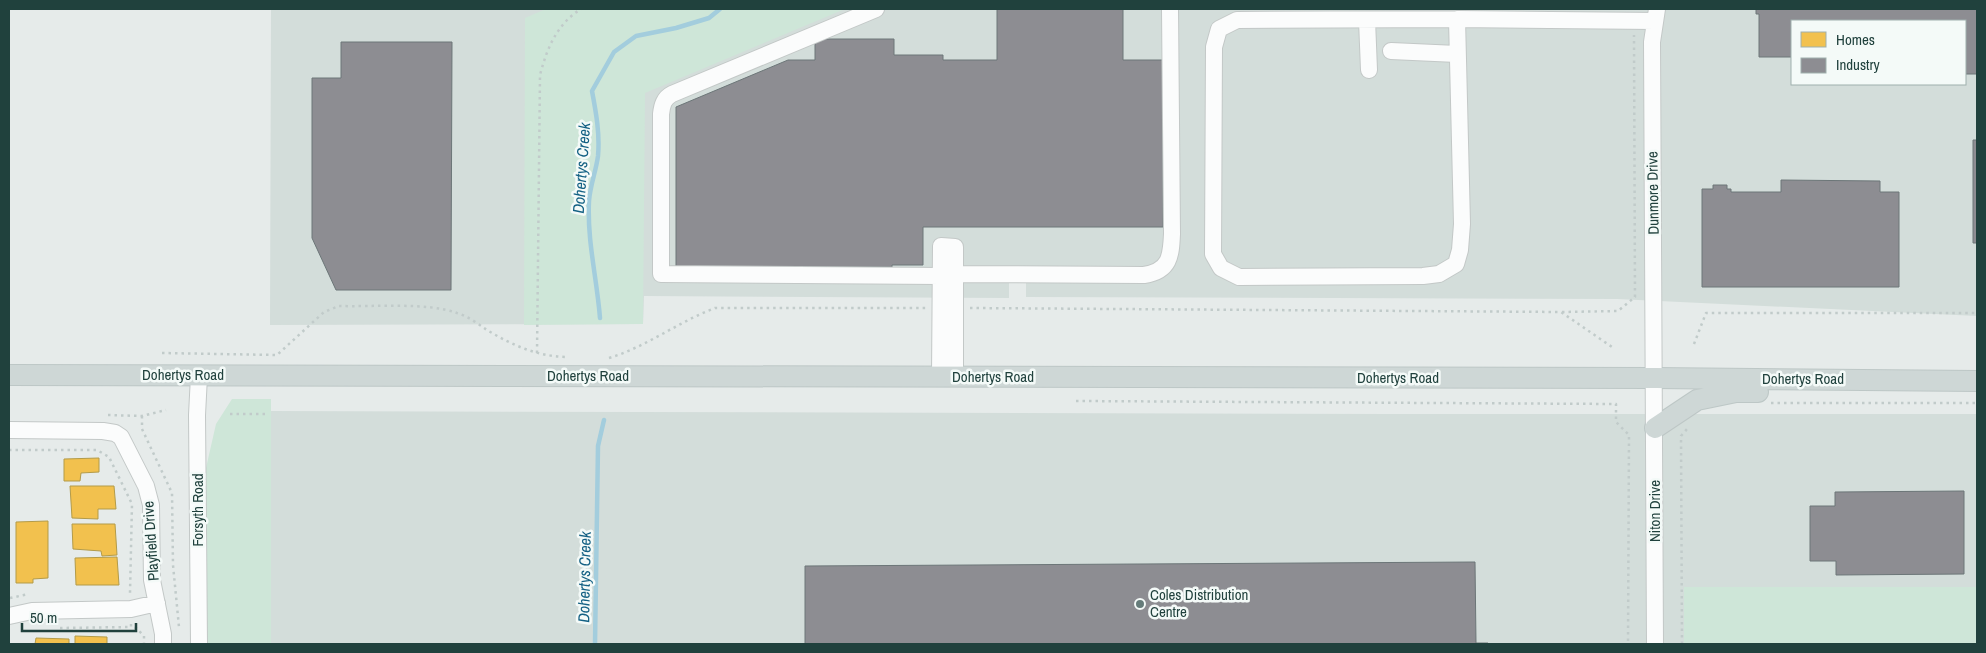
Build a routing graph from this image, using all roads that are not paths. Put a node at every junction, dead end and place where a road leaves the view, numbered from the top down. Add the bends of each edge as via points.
1 (876, 9) edge
2 (1170, 9) edge
3 (1656, 15) edge
4 (1457, 19) junction
5 (1367, 20) junction
6 (1391, 51) dead end
7 (1457, 54) junction
8 (1369, 70) dead end
9 (948, 275) junction
10 (9, 375) edge
11 (199, 376) junction
12 (947, 377) junction
13 (1655, 378) junction
14 (1972, 381) edge
15 (1655, 428) junction
16 (9, 430) edge
17 (157, 603) junction
18 (9, 616) edge
19 (163, 644) edge
20 (199, 644) edge
21 (1655, 644) edge

1 - 9 street via 666,99 661,114 661,274
2 - 9 street via 1172,234 1167,264 1144,275
3 - 4 street via 1634,21
3 - 13 street, Dunmore Drive via 1652,42
4 - 5 street
4 - 7 street
5 - 7 street via 1237,20 1219,29 1214,47 1213,254 1221,268 1239,277 1423,276 1439,274 1456,264 1462,224
5 - 8 street
6 - 7 street
9 - 12 street
10 - 11 main road, Dohertys Road
11 - 12 main road, Dohertys Road
11 - 20 street, Forsyth Road
12 - 13 main road, Dohertys Road
13 - 14 main road, Dohertys Road
13 - 15 street, Niton Drive
14 - 15 main road via 1908,393 1736,392 1697,400
15 - 21 street, Niton Drive
16 - 17 street, Playfield Drive via 103,431 121,437 146,486 151,505 152,580
17 - 18 street via 131,610 32,611
17 - 19 street, Playfield Drive

